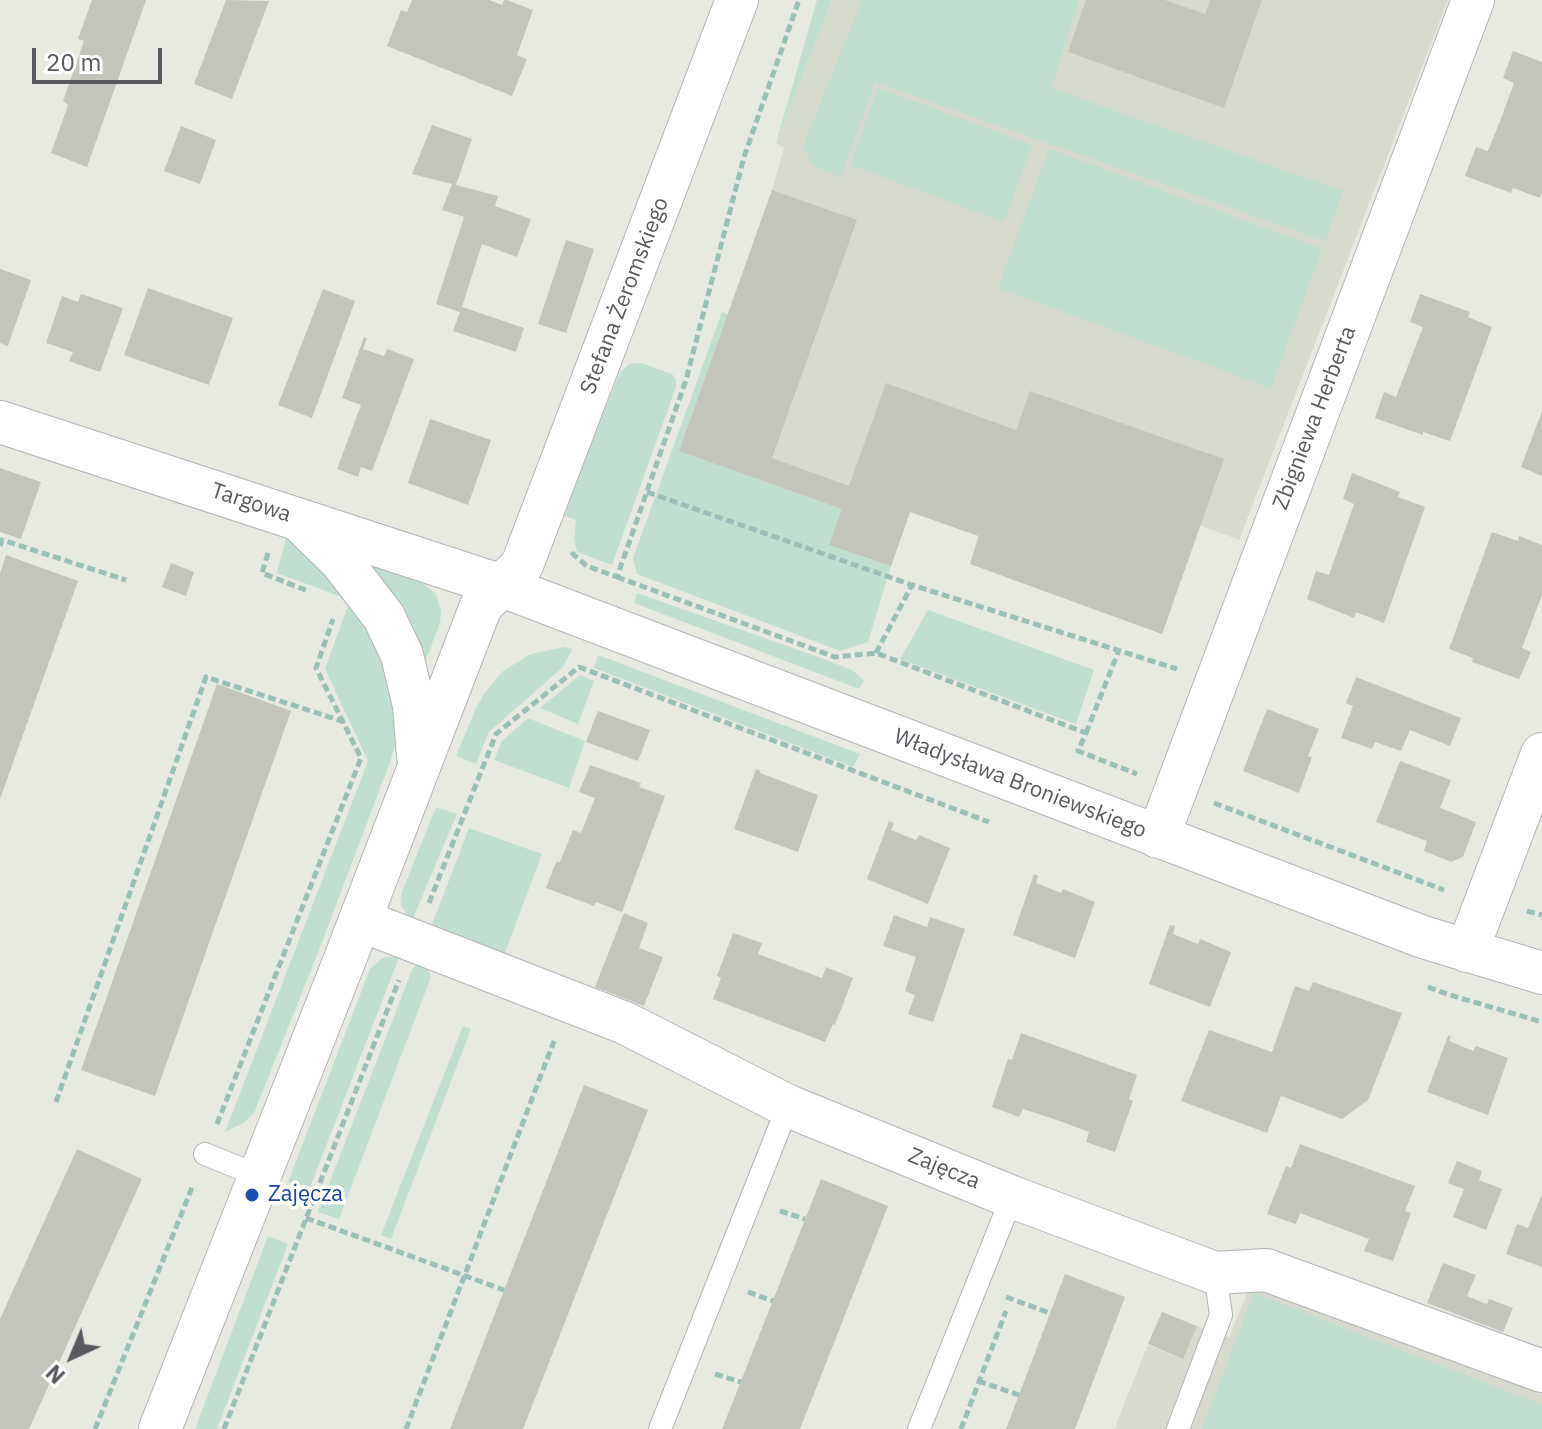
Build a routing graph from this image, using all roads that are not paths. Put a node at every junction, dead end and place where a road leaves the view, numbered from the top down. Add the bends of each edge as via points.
1 (737, 0) edge
2 (1473, 0) edge
3 (0, 422) edge
4 (288, 515) junction
5 (502, 586) junction
6 (1542, 754) edge
7 (419, 765) junction
8 (1158, 837) junction
9 (360, 920) junction
10 (1467, 951) junction
11 (1542, 973) edge
12 (788, 1106) junction
13 (205, 1154) road end
14 (259, 1176) junction
15 (1012, 1197) junction
16 (1215, 1273) junction
17 (1542, 1371) edge
18 (160, 1429) edge
19 (660, 1429) edge
20 (919, 1429) edge
21 (1178, 1429) edge

1 - 5 street, Stefana Żeromskiego via 522,565
2 - 8 street, Zbigniewa Herberta
3 - 4 street, Targowa
4 - 5 street, Targowa
4 - 7 street via 341,561 384,617 402,655 414,706
5 - 7 street via 481,606
5 - 8 street, Władysława Broniewskiego
6 - 10 street
7 - 9 street
8 - 10 street, Władysława Broniewskiego
9 - 12 street, Zajęcza via 625,1023
9 - 14 street
10 - 11 street, Władysława Broniewskiego
12 - 15 street, Zajęcza
12 - 19 lane
13 - 14 lane
14 - 18 street
15 - 16 street, Zajęcza
15 - 20 lane
16 - 17 street, Zajęcza via 1266,1270
16 - 21 lane via 1221,1315

